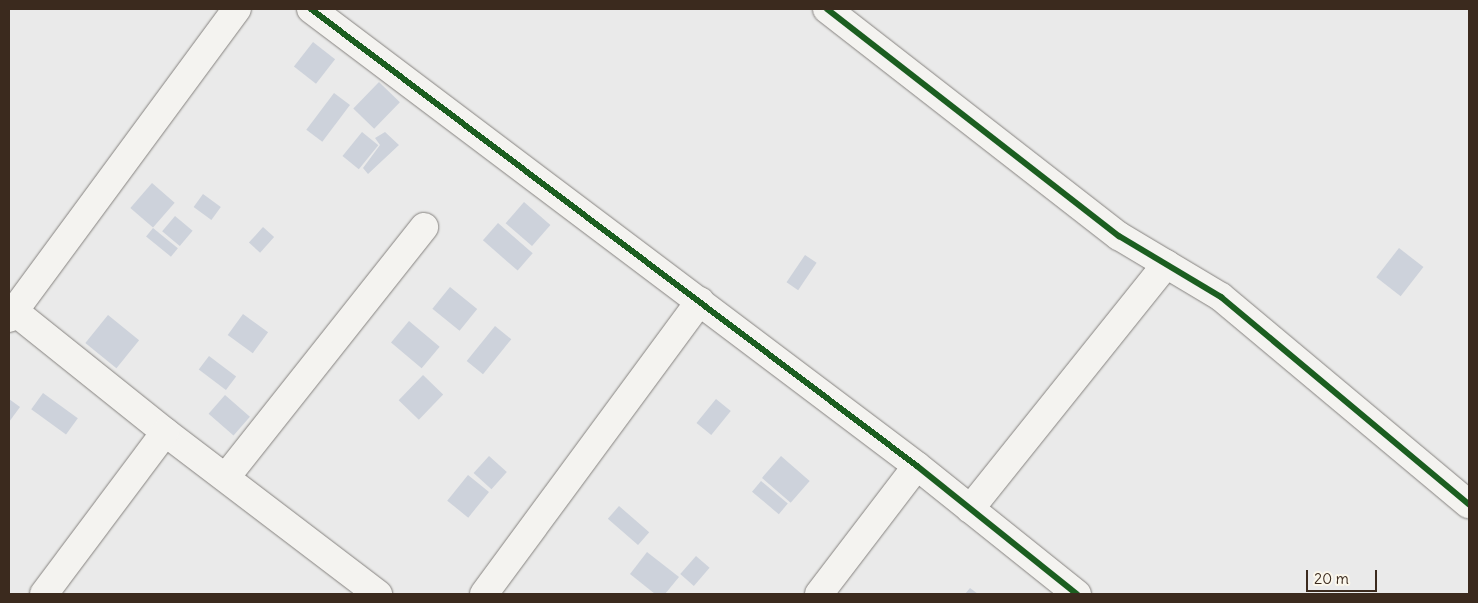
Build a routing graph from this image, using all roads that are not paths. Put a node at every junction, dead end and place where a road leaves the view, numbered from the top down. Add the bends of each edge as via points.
1 (237, 9) edge
2 (311, 9) edge
3 (827, 9) edge
4 (424, 227) dead end
5 (1166, 264) junction
6 (700, 302) junction
7 (11, 312) edge
8 (165, 432) junction
9 (917, 466) junction
10 (226, 477) junction
11 (1469, 504) edge
12 (970, 509) junction
13 (44, 594) edge
14 (378, 594) edge
15 (484, 594) edge
16 (819, 594) edge
17 (1078, 594) edge

1 - 7 street
2 - 6 street
3 - 5 street via 1119,236
4 - 10 street
5 - 11 street via 1221,297
5 - 12 street
6 - 9 street
6 - 15 street
7 - 8 street
8 - 10 street
8 - 13 street
9 - 12 street
9 - 16 street
10 - 14 street
12 - 17 street

